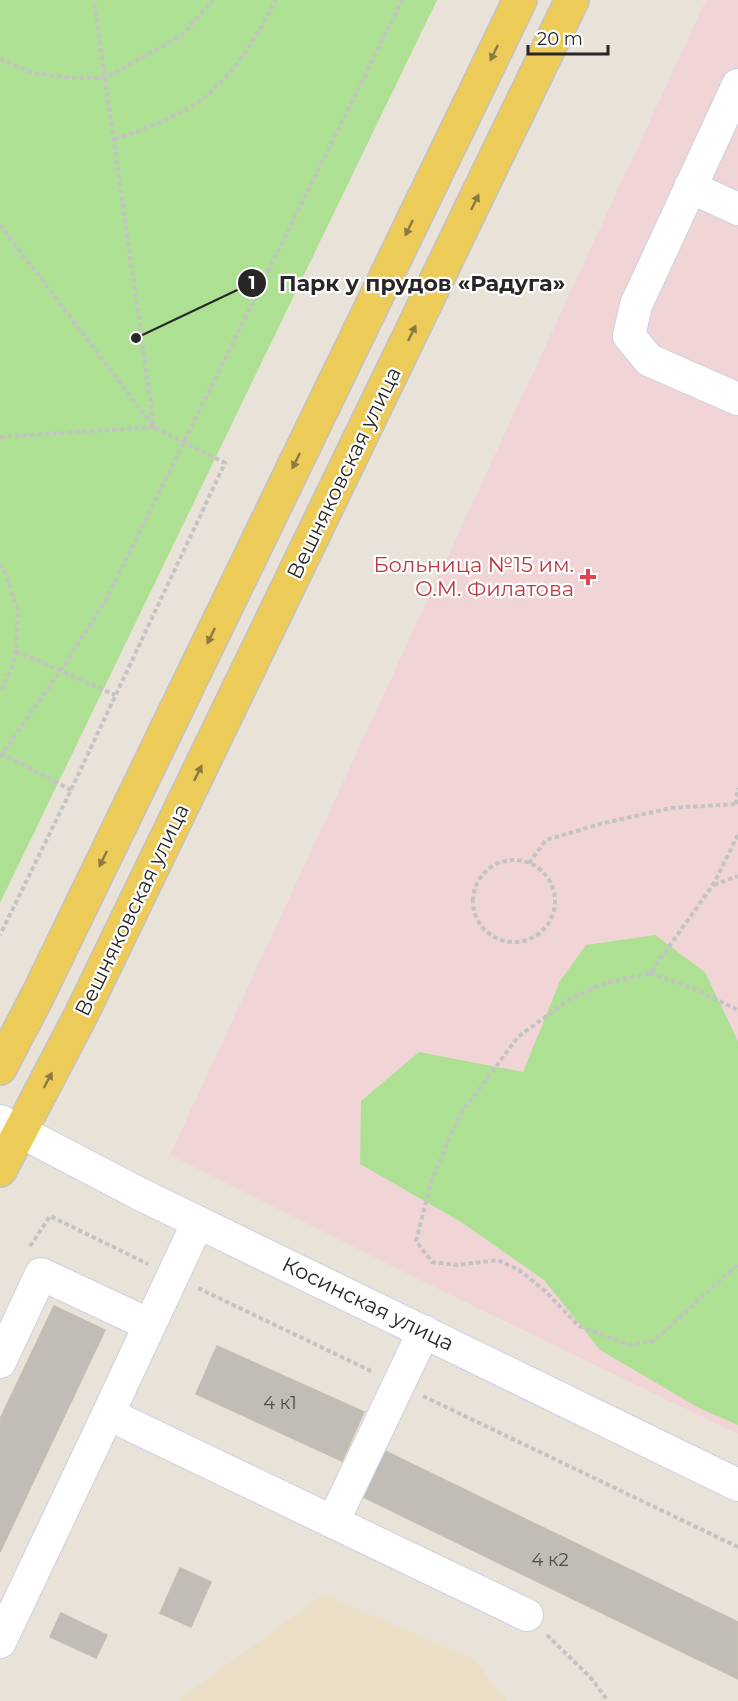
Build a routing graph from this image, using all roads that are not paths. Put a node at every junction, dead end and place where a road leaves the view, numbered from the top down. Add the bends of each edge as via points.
1 (520, 0) edge
2 (572, 0) edge
3 (738, 85) edge
4 (690, 187) junction
5 (738, 209) edge
6 (738, 399) edge
7 (0, 1068) edge
8 (10, 1126) edge
9 (0, 1170) edge
10 (198, 1222) junction
11 (150, 1325) junction
12 (424, 1331) junction
13 (0, 1362) edge
14 (108, 1414) junction
15 (738, 1485) edge
16 (333, 1522) junction
17 (527, 1615) road end
18 (0, 1642) edge

1 -> 7 main road
8 -> 2 main road, Вешняковская улица via 81,1015
3 - 4 street
4 - 5 street
4 - 6 street via 636,305 629,336 649,360
8 - 9 main road, Вешняковская улица
8 - 10 street, Косинская улица
10 - 11 street
10 - 12 street, Косинская улица
11 - 13 street via 41,1274
11 - 14 street
12 - 15 street, Косинская улица
12 - 16 street
14 - 16 street
14 - 18 street
16 - 17 street

